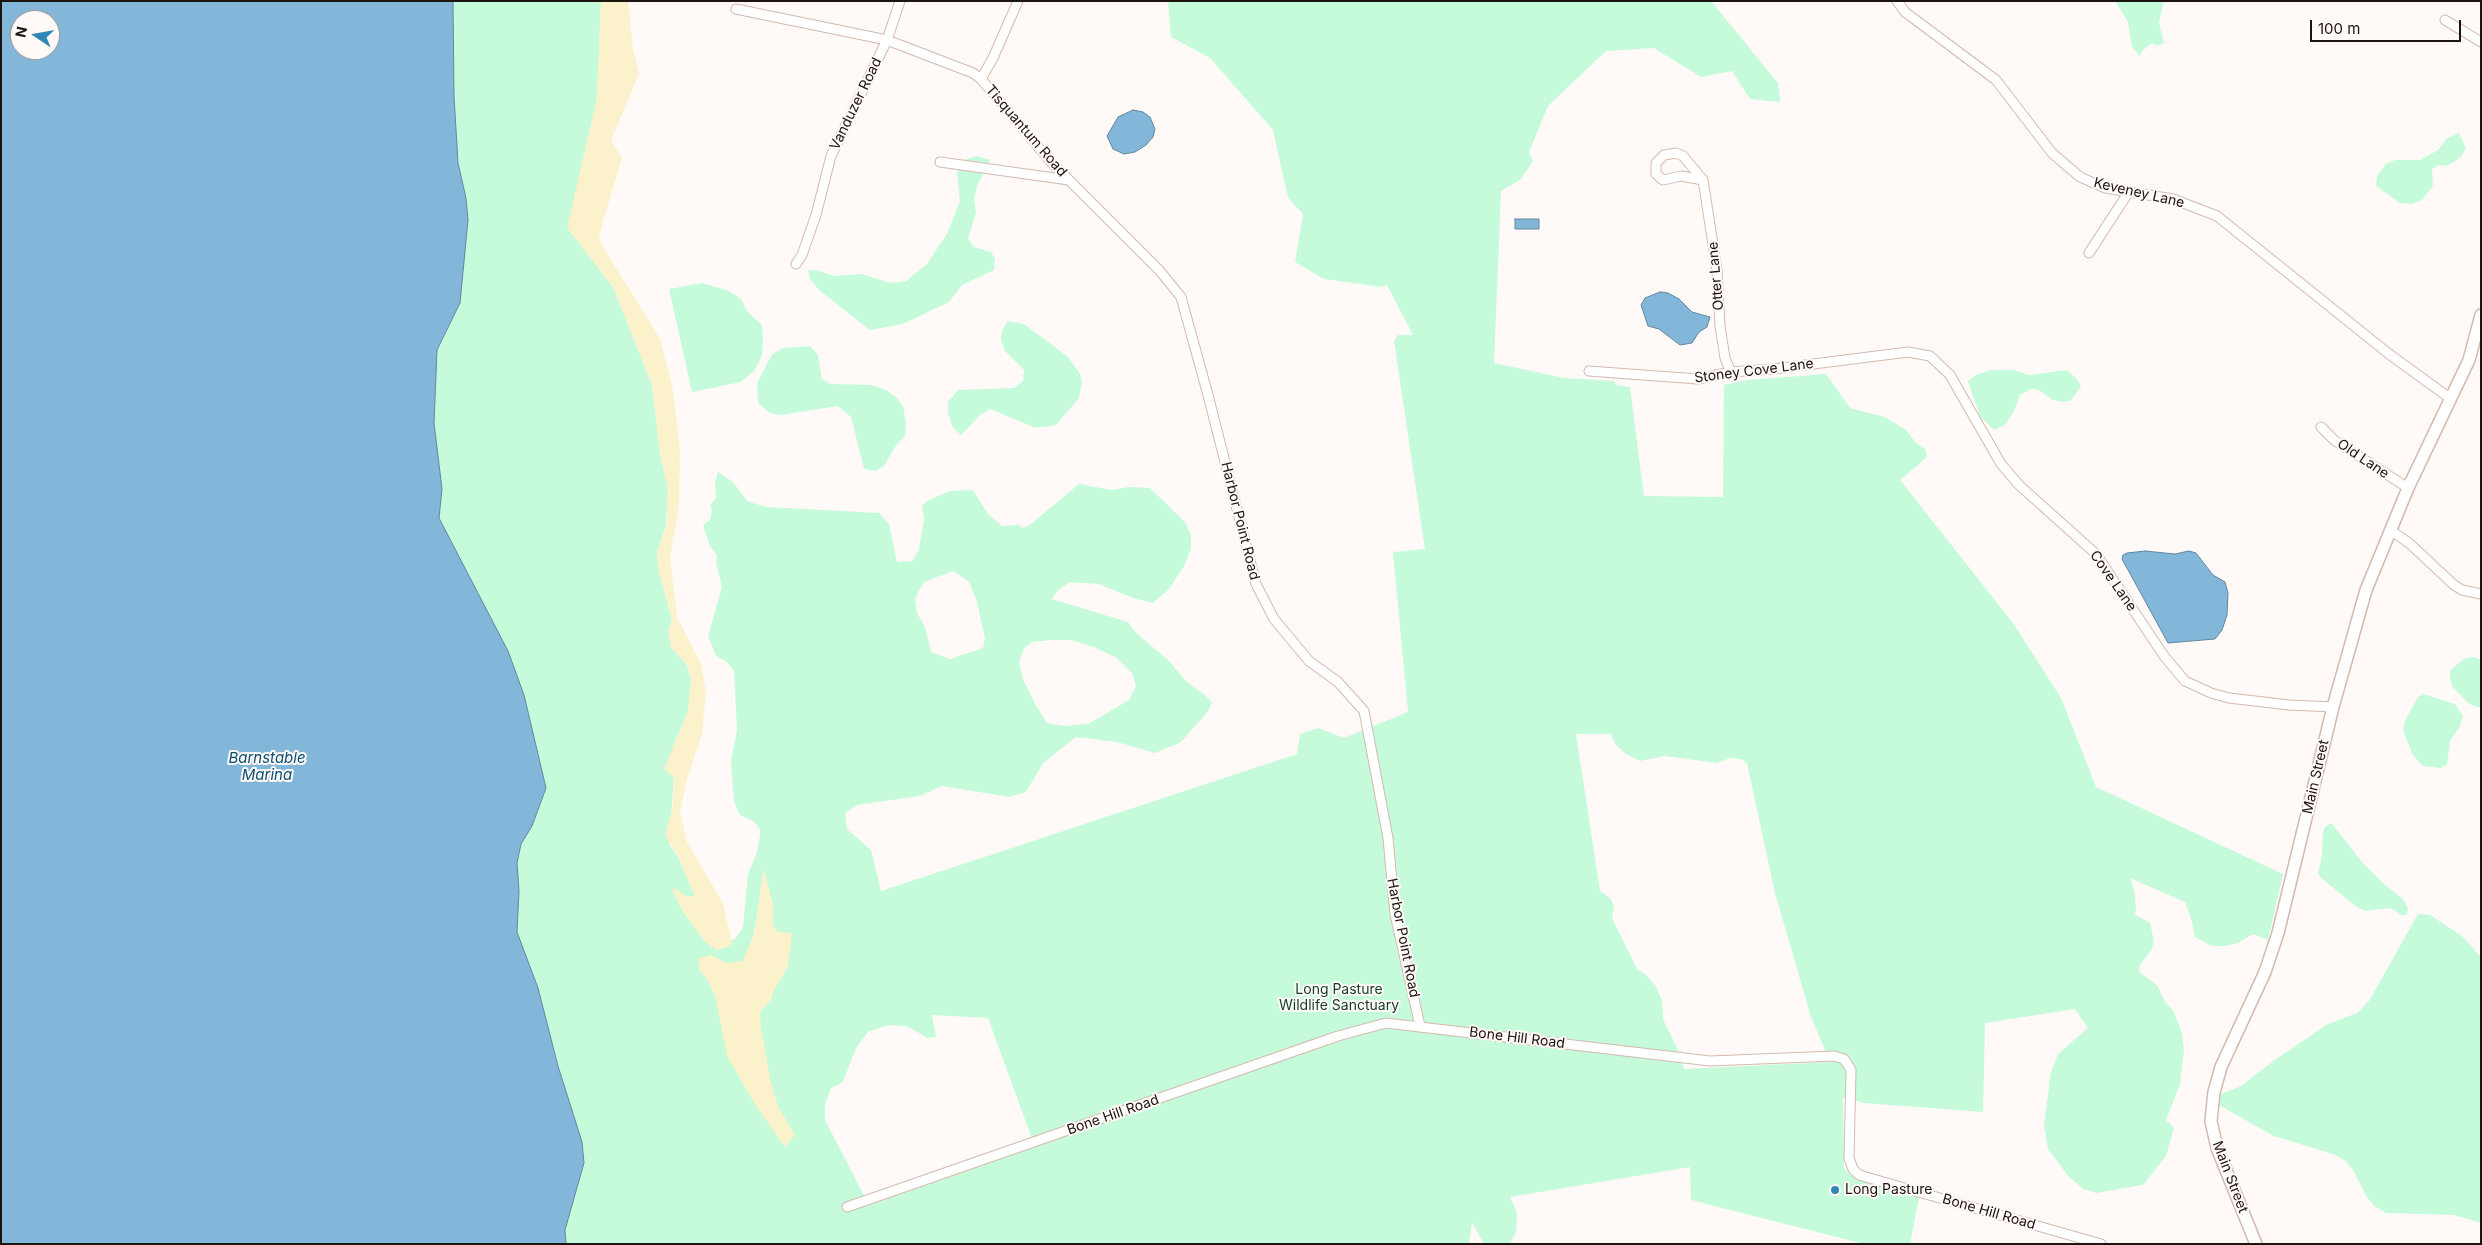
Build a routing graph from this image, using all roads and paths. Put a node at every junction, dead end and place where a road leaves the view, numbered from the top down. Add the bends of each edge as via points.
1 (900, 1) edge
2 (1018, 1) edge
3 (1896, 1) edge
4 (736, 10) dead end
5 (2445, 20) dead end
6 (887, 40) junction
7 (2481, 42) edge
8 (981, 78) junction
9 (940, 162) dead end
10 (1069, 180) junction
11 (1703, 180) junction
12 (2128, 192) junction
13 (2089, 253) dead end
14 (796, 264) dead end
15 (2481, 315) edge
16 (1920, 353) joint
17 (1589, 371) dead end
18 (1731, 372) junction
19 (2451, 399) junction
20 (2321, 427) dead end
21 (2408, 488) junction
22 (2390, 530) junction
23 (2481, 594) edge
24 (2333, 706) junction
25 (1420, 1026) junction
26 (847, 1207) dead end
27 (2101, 1244) edge
28 (2256, 1244) edge

1 - 6 street, Vanduzer Road
2 - 8 street, Tisquantum Road
3 - 12 street, Keveney Lane via 1904,12 1996,80 2039,138 2064,165 2090,183
4 - 6 street
5 - 7 street
6 - 8 street
6 - 14 street, Vanduzer Road via 831,156 816,215
8 - 10 street, Tisquantum Road via 1024,132
9 - 10 street
10 - 25 street, Harbor Point Road via 1160,270 1180,297 1256,584 1274,619 1309,661 1338,682 1364,711 1388,838 1395,914
11 - 11 street via 1683,156 1676,153 1664,155 1656,163 1656,174 1663,180 1681,176
11 - 18 street, Otter Lane via 1717,270 1720,326 1725,358
12 - 13 street
12 - 19 street, Keveney Lane via 2173,199 2217,216 2388,354
15 - 19 main road, Main Street via 2469,360
16 - 18 street, Stoney Cove Lane
16 - 24 street, Cove Lane via 1939,362 1950,375 2010,476 2096,554 2164,656 2186,681 2212,693 2237,699
17 - 18 street, Stoney Cove Lane via 1698,379
19 - 21 main road, Main Street
20 - 21 street, Old Lane via 2341,445
21 - 22 main road, Main Street
22 - 23 street via 2409,543 2454,585
22 - 24 main road, Main Street via 2366,590
24 - 28 main road, Main Street via 2278,933 2265,972 2222,1067 2212,1106 2211,1121 2217,1148
25 - 26 street, Bone Hill Road via 1378,1024 1338,1036
25 - 27 street, Bone Hill Road via 1710,1061 1834,1056 1844,1059 1851,1070 1849,1158 1860,1175

